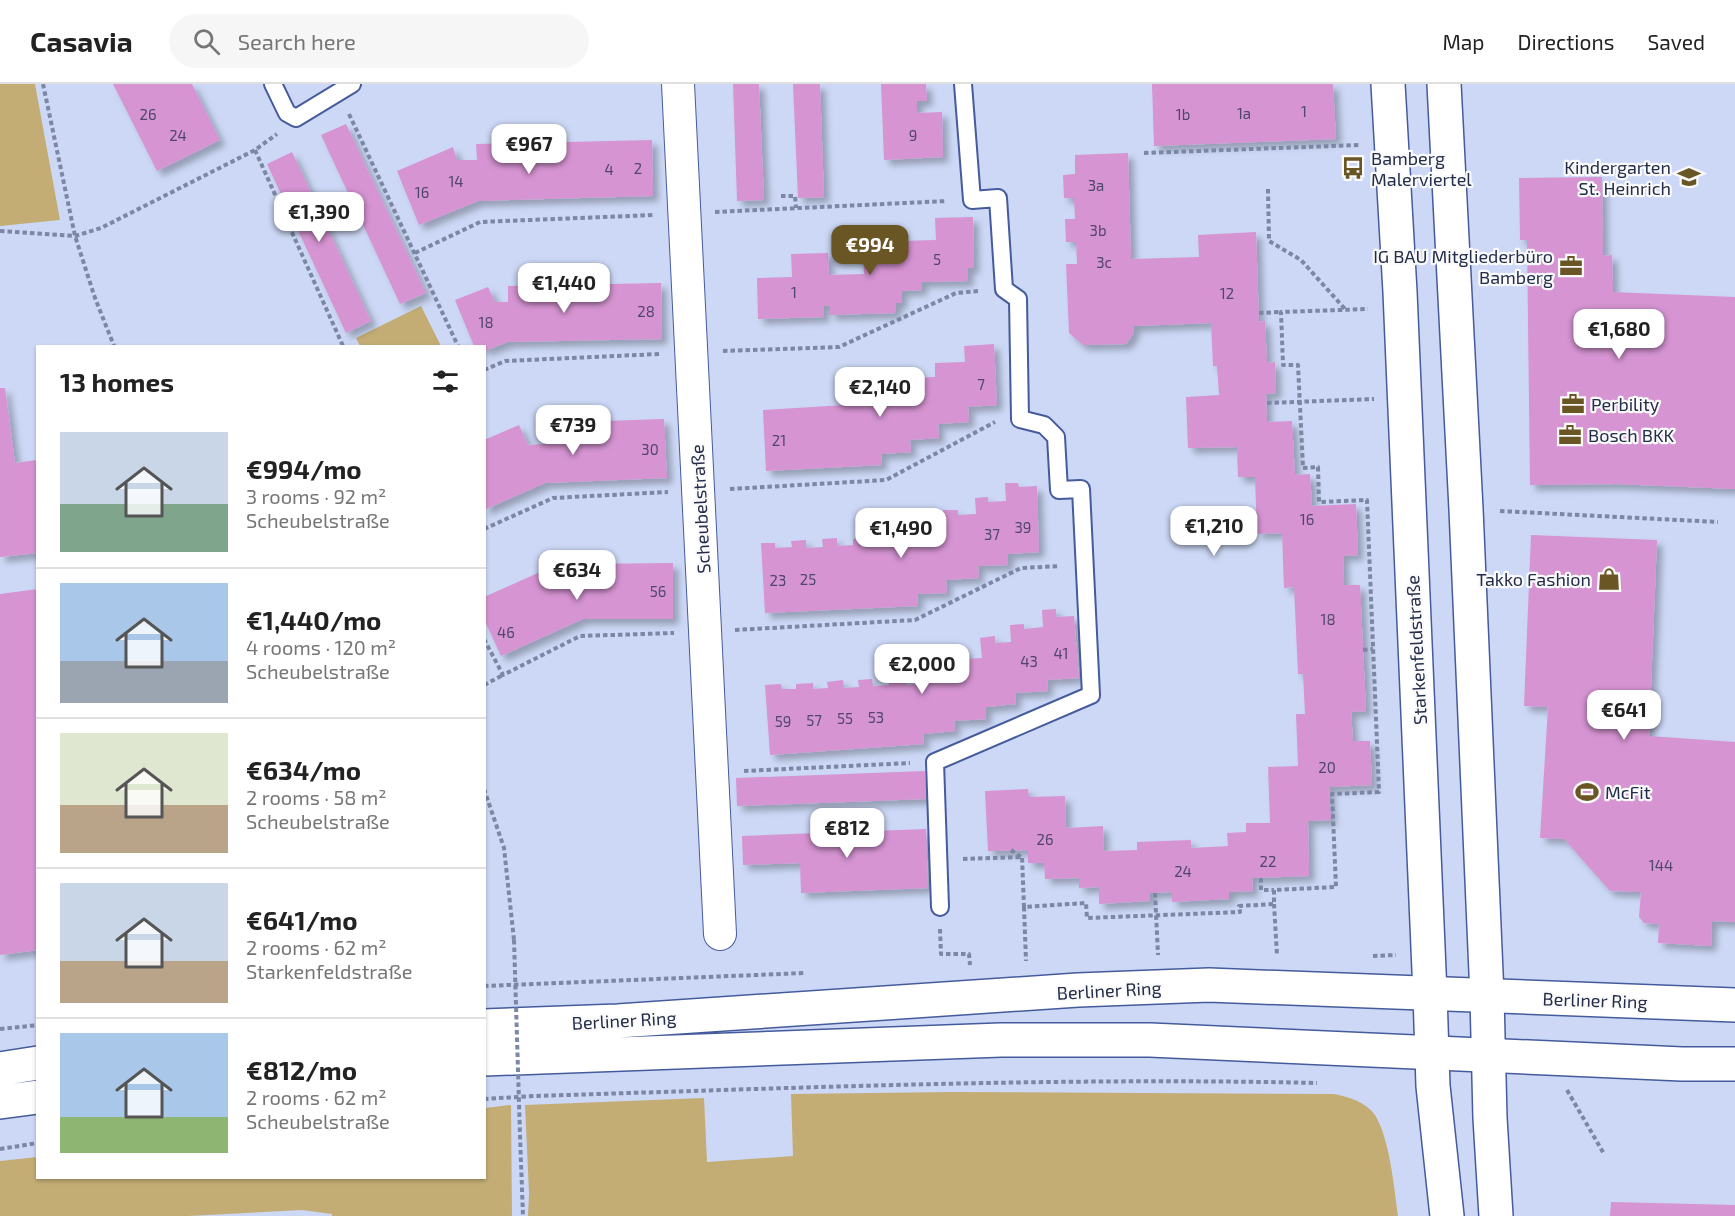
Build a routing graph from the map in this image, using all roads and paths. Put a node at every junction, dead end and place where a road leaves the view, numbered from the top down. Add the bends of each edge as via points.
1 (43, 84) edge
2 (273, 84) edge
3 (678, 84) edge
4 (963, 84) edge
5 (1388, 84) edge
6 (1444, 84) edge
7 (345, 88) edge
8 (296, 118) junction
9 (1349, 145) dead end
10 (255, 150) junction
11 (1144, 153) dead end
12 (1268, 189) dead end
13 (781, 196) dead end
14 (972, 200) junction
15 (796, 208) junction
16 (685, 214) junction
17 (0, 231) edge
18 (75, 236) junction
19 (415, 253) junction
20 (1004, 289) junction
21 (1401, 307) junction
22 (1346, 310) junction
23 (1281, 312) junction
24 (1259, 313) dead end
25 (114, 345) edge
26 (343, 345) edge
27 (458, 345) edge
28 (692, 352) junction
29 (486, 369) edge
30 (1405, 398) junction
31 (1300, 402) junction
32 (1267, 404) dead end
33 (996, 421) dead end
34 (699, 491) junction
35 (1466, 509) junction
36 (1718, 522) dead end
37 (486, 528) edge
38 (1085, 565) junction
39 (706, 632) junction
40 (486, 643) edge
41 (1373, 649) junction
42 (1363, 650) dead end
43 (503, 675) junction
44 (486, 684) edge
45 (935, 762) junction
46 (713, 772) junction
47 (486, 795) edge
48 (1011, 850) dead end
49 (1022, 857) junction
50 (938, 859) junction
51 (1261, 878) dead end
52 (1274, 890) junction
53 (1155, 892) dead end
54 (1275, 904) junction
55 (940, 907) joint
56 (1024, 908) junction
57 (1156, 916) junction
58 (720, 934) dead end
59 (1277, 956) dead end
60 (1158, 959) dead end
61 (1027, 964) dead end
62 (970, 966) dead end
63 (1430, 994) junction
64 (1487, 996) junction
65 (1735, 1005) edge
66 (36, 1025) edge
67 (486, 1026) edge
68 (0, 1029) edge
69 (1432, 1052) junction
70 (1489, 1054) junction
71 (486, 1059) edge
72 (36, 1064) edge
73 (1735, 1064) edge
74 (0, 1068) edge
75 (1325, 1083) dead end
76 (1565, 1087) dead end
77 (36, 1097) edge
78 (486, 1100) edge
79 (0, 1102) edge
80 (36, 1143) edge
81 (0, 1149) edge
82 (1604, 1154) dead end
83 (523, 1216) edge
84 (1446, 1216) edge
85 (1496, 1216) edge

1 - 18 path
2 - 8 lane via 287,114
3 - 16 street, Scheubelstraße
4 - 14 lane
5 - 21 main road, Starkenfeldstraße
6 - 35 main road
7 - 8 lane
7 - 19 path
8 - 10 path
9 - 11 path
10 - 18 path via 101,228
10 - 26 path
12 - 22 path via 1269,241 1301,260
13 - 15 path via 795,196
14 - 15 path
14 - 20 lane via 999,198
15 - 16 path
16 - 19 path via 480,222
16 - 28 street, Scheubelstraße
17 - 18 path
18 - 25 path
19 - 27 path
20 - 28 path via 956,292 839,347
20 - 38 lane via 1018,299 1020,419 1044,425 1056,437 1059,490 1081,489
21 - 22 path
21 - 30 main road, Starkenfeldstraße
22 - 23 path
23 - 24 path
23 - 31 path via 1283,365 1298,365
28 - 29 path via 505,361
28 - 34 street, Scheubelstraße
30 - 31 path
30 - 63 main road, Starkenfeldstraße
31 - 32 path
31 - 41 path via 1303,468 1318,467 1319,501 1367,500
33 - 34 path via 886,480
34 - 37 path via 553,498
34 - 39 street, Scheubelstraße
35 - 36 path
35 - 64 main road
38 - 39 path via 1021,568 915,620
38 - 45 lane via 1091,695
39 - 43 path via 580,636
39 - 46 street, Scheubelstraße
40 - 43 path
41 - 42 path
41 - 52 path via 1379,792 1332,794 1336,887
43 - 44 path
45 - 46 path
45 - 50 lane
46 - 58 street, Scheubelstraße
47 - 83 path, bridge via 504,848 514,940
48 - 49 path
49 - 50 path
49 - 56 path
50 - 55 lane
51 - 52 path via 1261,890
52 - 54 path
53 - 57 path
54 - 57 path via 1239,906 1240,912
54 - 59 path
55 - 62 path via 941,954 969,954
56 - 57 path via 1086,903 1087,918
56 - 61 path
57 - 60 path
63 - 64 main road, Berliner Ring
63 - 67 main road, Berliner Ring via 1209,985 1078,990 618,1022
63 - 69 main road, Starkenfeldstraße
64 - 65 main road, Berliner Ring
64 - 70 main road
66 - 68 path
69 - 70 main road, Berliner Ring
69 - 71 main road, Berliner Ring via 1150,1040 1001,1040
69 - 84 main road, Starkenfeldstraße
70 - 73 main road, Berliner Ring
70 - 85 main road
72 - 74 main road
75 - 78 path via 1029,1082
76 - 82 path
77 - 79 main road
80 - 81 path

